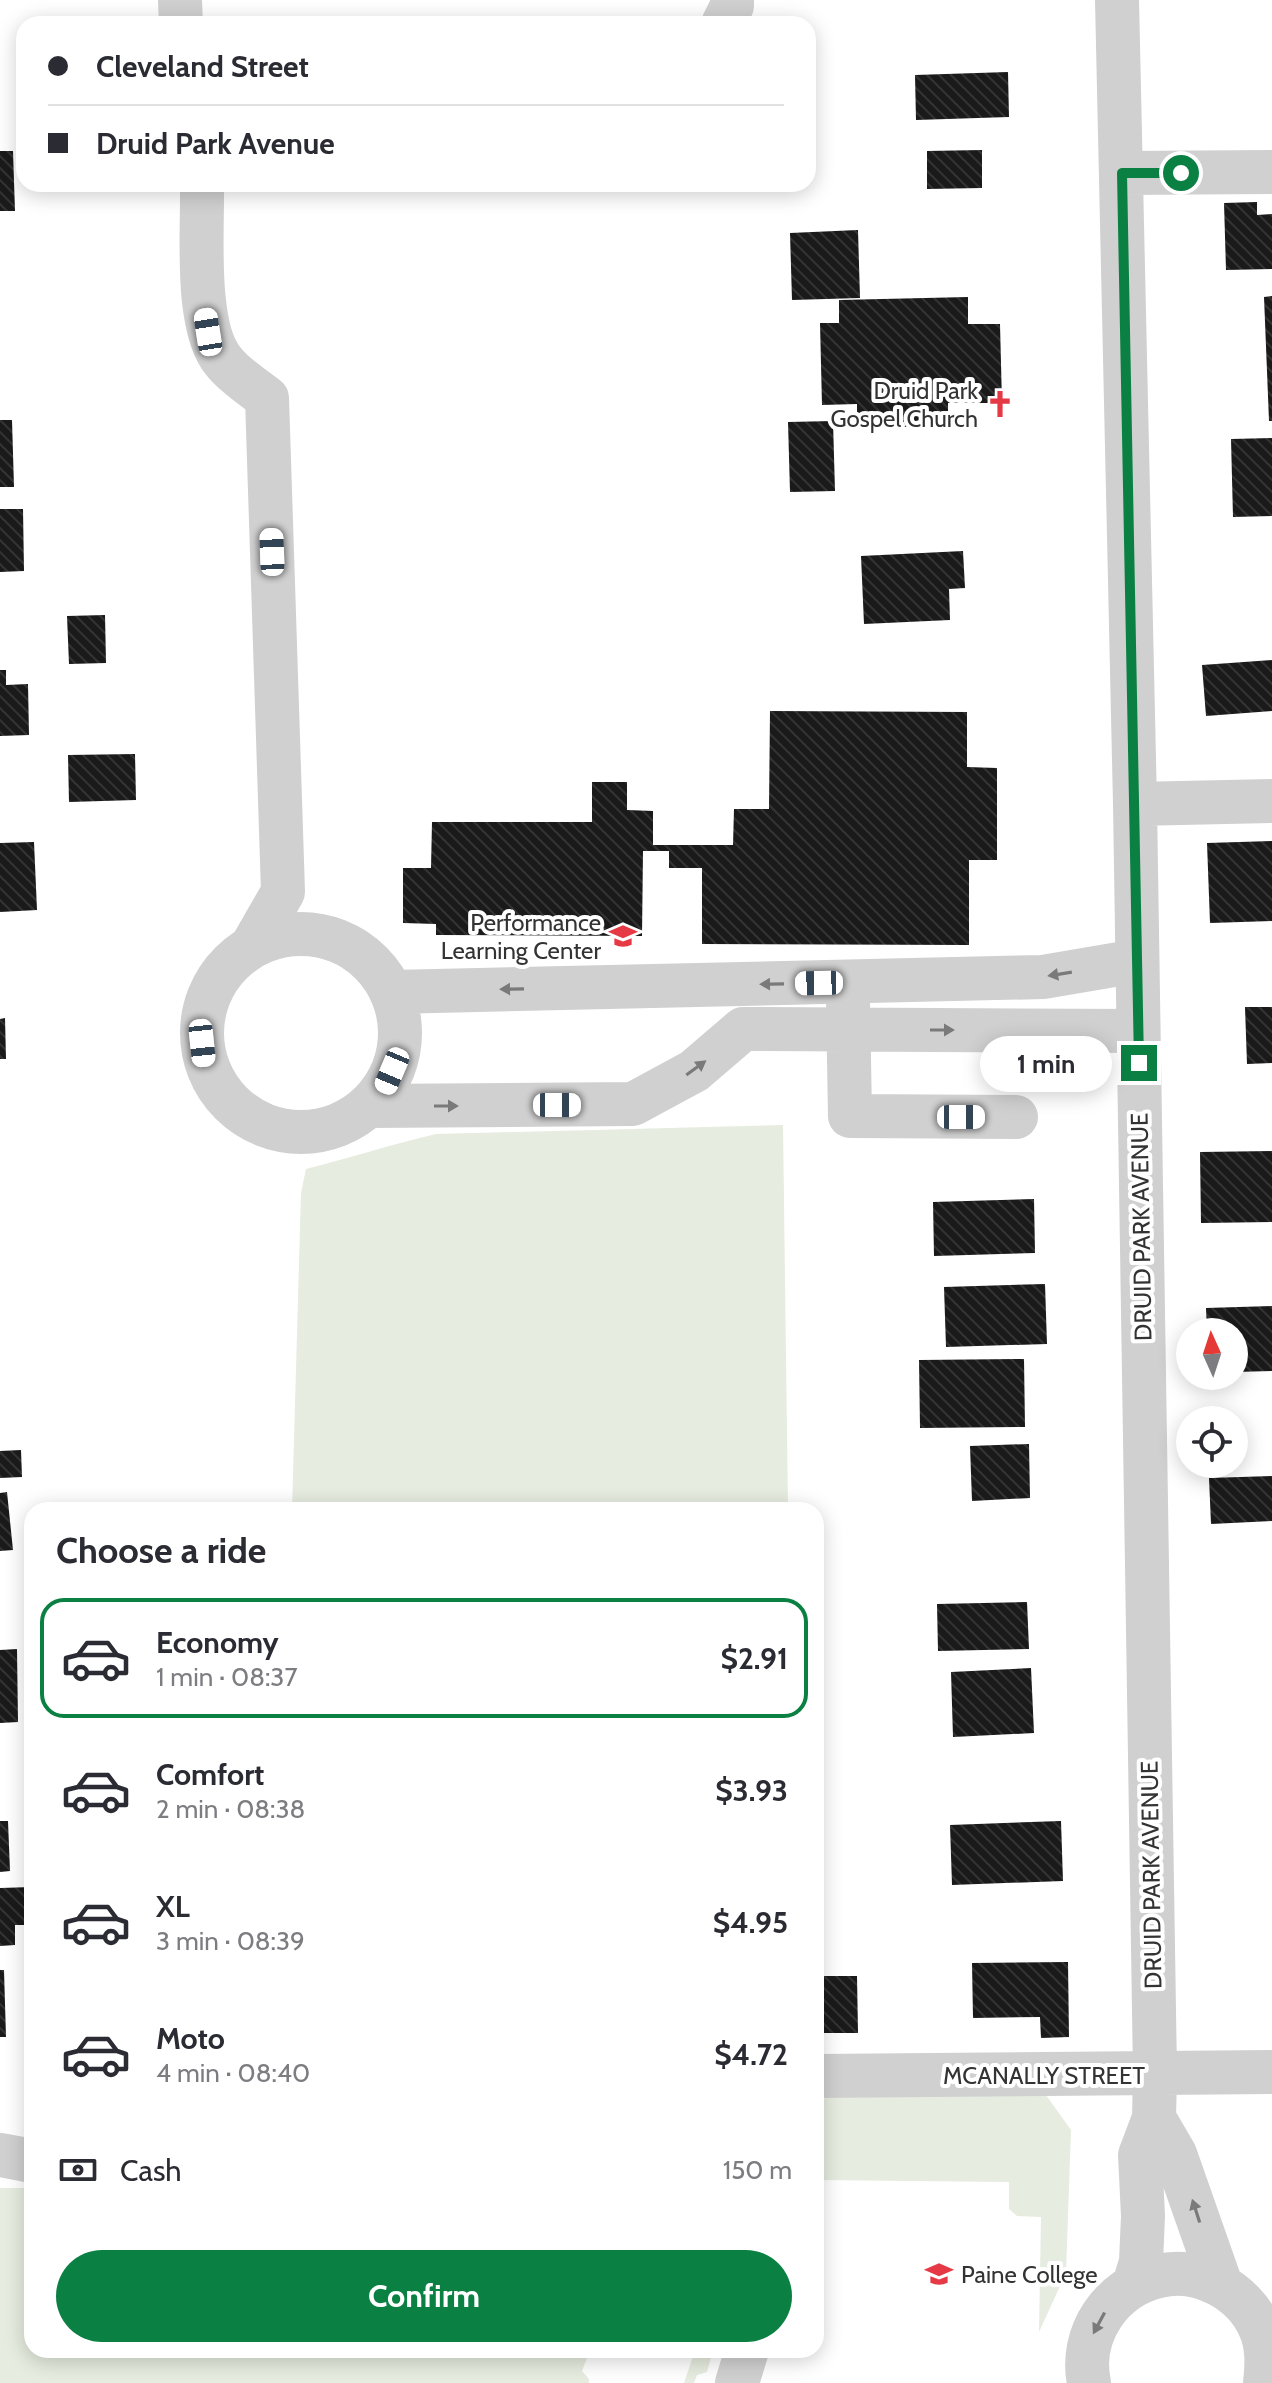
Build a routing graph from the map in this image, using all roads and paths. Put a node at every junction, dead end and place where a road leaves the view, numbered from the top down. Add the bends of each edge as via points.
1 (1117, 0) edge
2 (1272, 172) edge
3 (1122, 173) junction
4 (202, 192) edge
5 (1272, 801) edge
6 (1135, 804) junction
7 (283, 892) junction
8 (316, 935) junction
9 (252, 946) junction
10 (1137, 961) junction
11 (847, 982) junction
12 (392, 992) junction
13 (849, 1030) junction
14 (1138, 1031) junction
15 (368, 1106) junction
16 (1016, 1117) dead end
17 (1272, 2072) edge
18 (1155, 2074) junction
19 (824, 2076) edge
20 (1154, 2118) junction
21 (0, 2155) edge
22 (24, 2159) edge
23 (1134, 2285) junction
24 (1221, 2285) junction
25 (1263, 2320) edge
26 (745, 2358) edge
27 (737, 2383) edge
28 (1089, 2383) edge
29 (1265, 2383) edge

1 - 3 street, DRUID PARK AVENUE
2 - 3 street
3 - 6 street, DRUID PARK AVENUE
4 - 7 street via 208,332 223,362 267,398
5 - 6 street
6 - 10 street, DRUID PARK AVENUE
7 - 8 street
7 - 9 street
8 - 9 street via 283,935
8 - 12 street via 347,945 374,964
9 - 15 street via 226,967 208,995 201,1026 204,1059 218,1089 241,1113 260,1123 303,1133 335,1127
10 -> 11 street via 1043,977
10 - 14 street, DRUID PARK AVENUE
11 -> 12 street
11 - 13 street
12 - 15 street via 401,1023 398,1056 385,1086
13 -> 14 street
15 -> 13 street via 633,1104 694,1071 743,1029
13 - 16 street via 850,1116
14 - 18 street, DRUID PARK AVENUE
17 - 18 street, MCANALLY STREET
18 - 19 street, MCANALLY STREET
18 - 20 street, DRUID PARK AVENUE
20 - 23 street, DRUID PARK AVENUE via 1140,2155 1141,2262
24 -> 20 street via 1175,2154
21 - 22 street
23 - 24 street via 1161,2275 1192,2275
23 -> 28 street via 1095,2325 1088,2352
24 - 25 street
25 - 29 street
26 - 27 street

